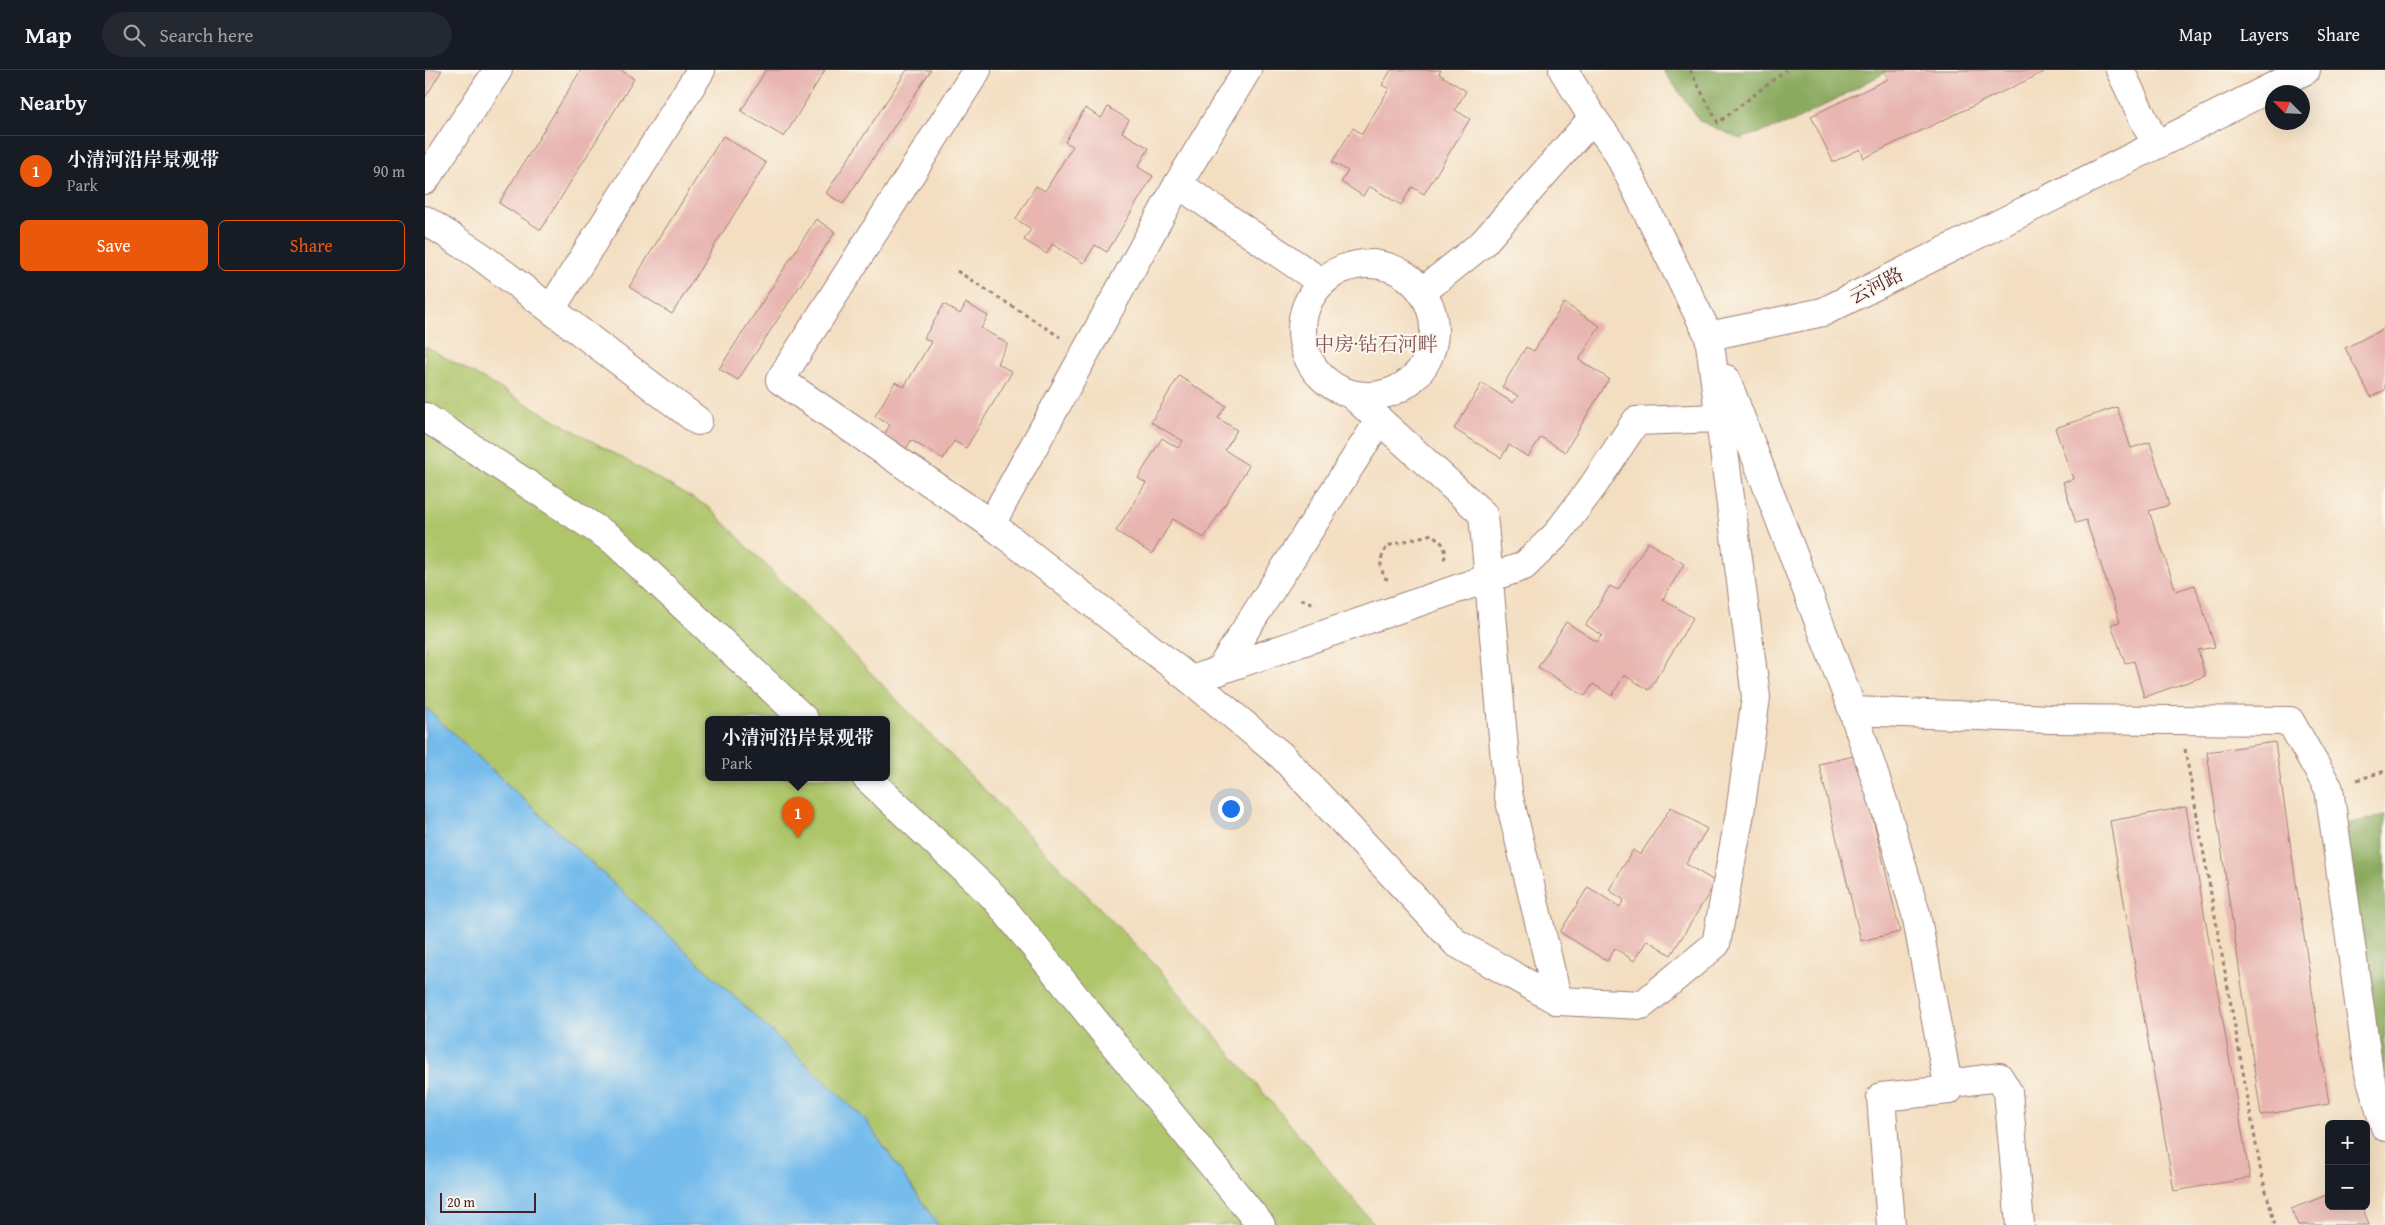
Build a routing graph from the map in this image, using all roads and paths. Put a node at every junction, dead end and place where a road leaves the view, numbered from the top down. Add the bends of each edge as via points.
1 (498, 70) edge
2 (701, 70) edge
3 (977, 70) edge
4 (1247, 70) edge
5 (1563, 70) edge
6 (1690, 70) edge
7 (1786, 70) edge
8 (2120, 70) edge
9 (2306, 70) edge
10 (1593, 118) junction
11 (2156, 145) junction
12 (425, 180) edge
13 (1178, 184) junction
14 (425, 220) edge
15 (957, 271) dead end
16 (1321, 282) junction
17 (1423, 291) junction
18 (551, 309) junction
19 (1709, 336) junction
20 (1084, 352) junction
21 (1352, 395) junction
22 (425, 418) edge
23 (1720, 418) junction
24 (1379, 421) junction
25 (698, 422) dead end
26 (991, 524) junction
27 (1441, 564) dead end
28 (1489, 580) junction
29 (1391, 581) dead end
30 (1273, 586) junction
31 (1324, 609) dead end
32 (1219, 671) junction
33 (1191, 680) junction
34 (1853, 710) junction
35 (801, 716) edge
36 (2180, 720) junction
37 (869, 781) edge
38 (1558, 1001) junction
39 (1948, 1084) junction
40 (2385, 1127) edge
41 (1261, 1225) edge
42 (1891, 1225) edge
43 (2020, 1225) edge
44 (2275, 1225) edge

1 - 12 street
2 - 18 street
3 - 26 street via 780,380
4 - 13 street
5 - 10 street
6 - 7 path via 1718,123
8 - 11 street
9 - 11 street, 云河路
10 - 17 street via 1483,243
10 - 19 street via 1617,151
11 - 19 street, 云河路 via 1823,312
13 - 16 street
13 - 20 street
14 - 18 street via 479,255
15 - 20 path
16 - 17 street via 1340,269 1363,263 1386,266 1406,275
16 - 21 street via 1309,298 1302,318 1301,338 1307,358 1318,375 1333,388
17 - 21 street via 1432,313 1434,335 1429,358 1415,377 1397,390 1375,397
18 - 25 street
19 - 23 street
19 - 34 street
20 - 26 street
21 - 24 street
22 - 35 street via 613,540
23 - 28 street via 1636,421 1556,535 1524,566
23 - 38 street via 1756,697 1740,813 1716,944 1642,1006
24 - 28 street via 1483,514
24 - 30 street
26 - 33 street
27 - 29 path via 1446,555 1444,545 1432,534 1387,546 1380,561 1384,578
28 - 32 street
28 - 38 street via 1508,793
30 - 31 path
30 - 32 street
32 - 33 street
33 - 38 street via 1283,757 1456,943
34 - 36 street via 2051,719
34 - 39 street via 1916,914
36 - 40 street via 2290,721 2329,789 2369,1073
36 - 44 path via 2261,1172
37 - 41 street via 994,897
39 - 42 street via 1949,1090 1881,1097
39 - 43 street via 1999,1077 2008,1092

